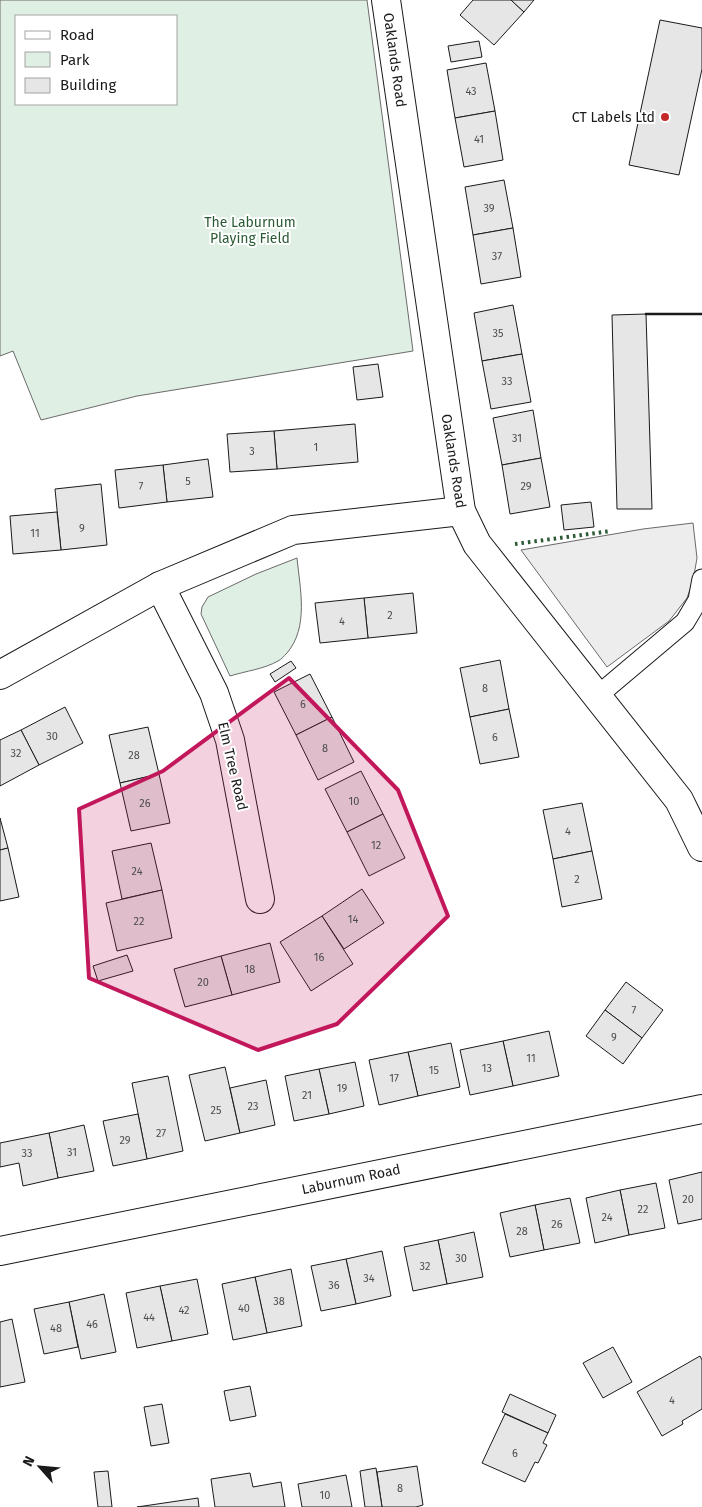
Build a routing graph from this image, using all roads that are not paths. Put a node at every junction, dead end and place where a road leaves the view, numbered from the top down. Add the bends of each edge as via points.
1 (386, 0) edge
2 (461, 511) junction
3 (702, 579) edge
4 (160, 586) junction
5 (0, 675) edge
6 (596, 697) junction
7 (702, 847) edge
8 (260, 900) dead end
9 (702, 1108) edge
10 (0, 1251) edge

1 - 2 street, Oaklands Road
2 - 4 street via 293,530
2 - 6 street, Oaklands Road via 477,544
3 - 6 lane via 698,600 684,622
4 - 5 street
4 - 8 street, Elm Tree Road via 214,693 230,740
6 - 7 street, Oaklands Road via 678,800
9 - 10 street, Laburnum Road

